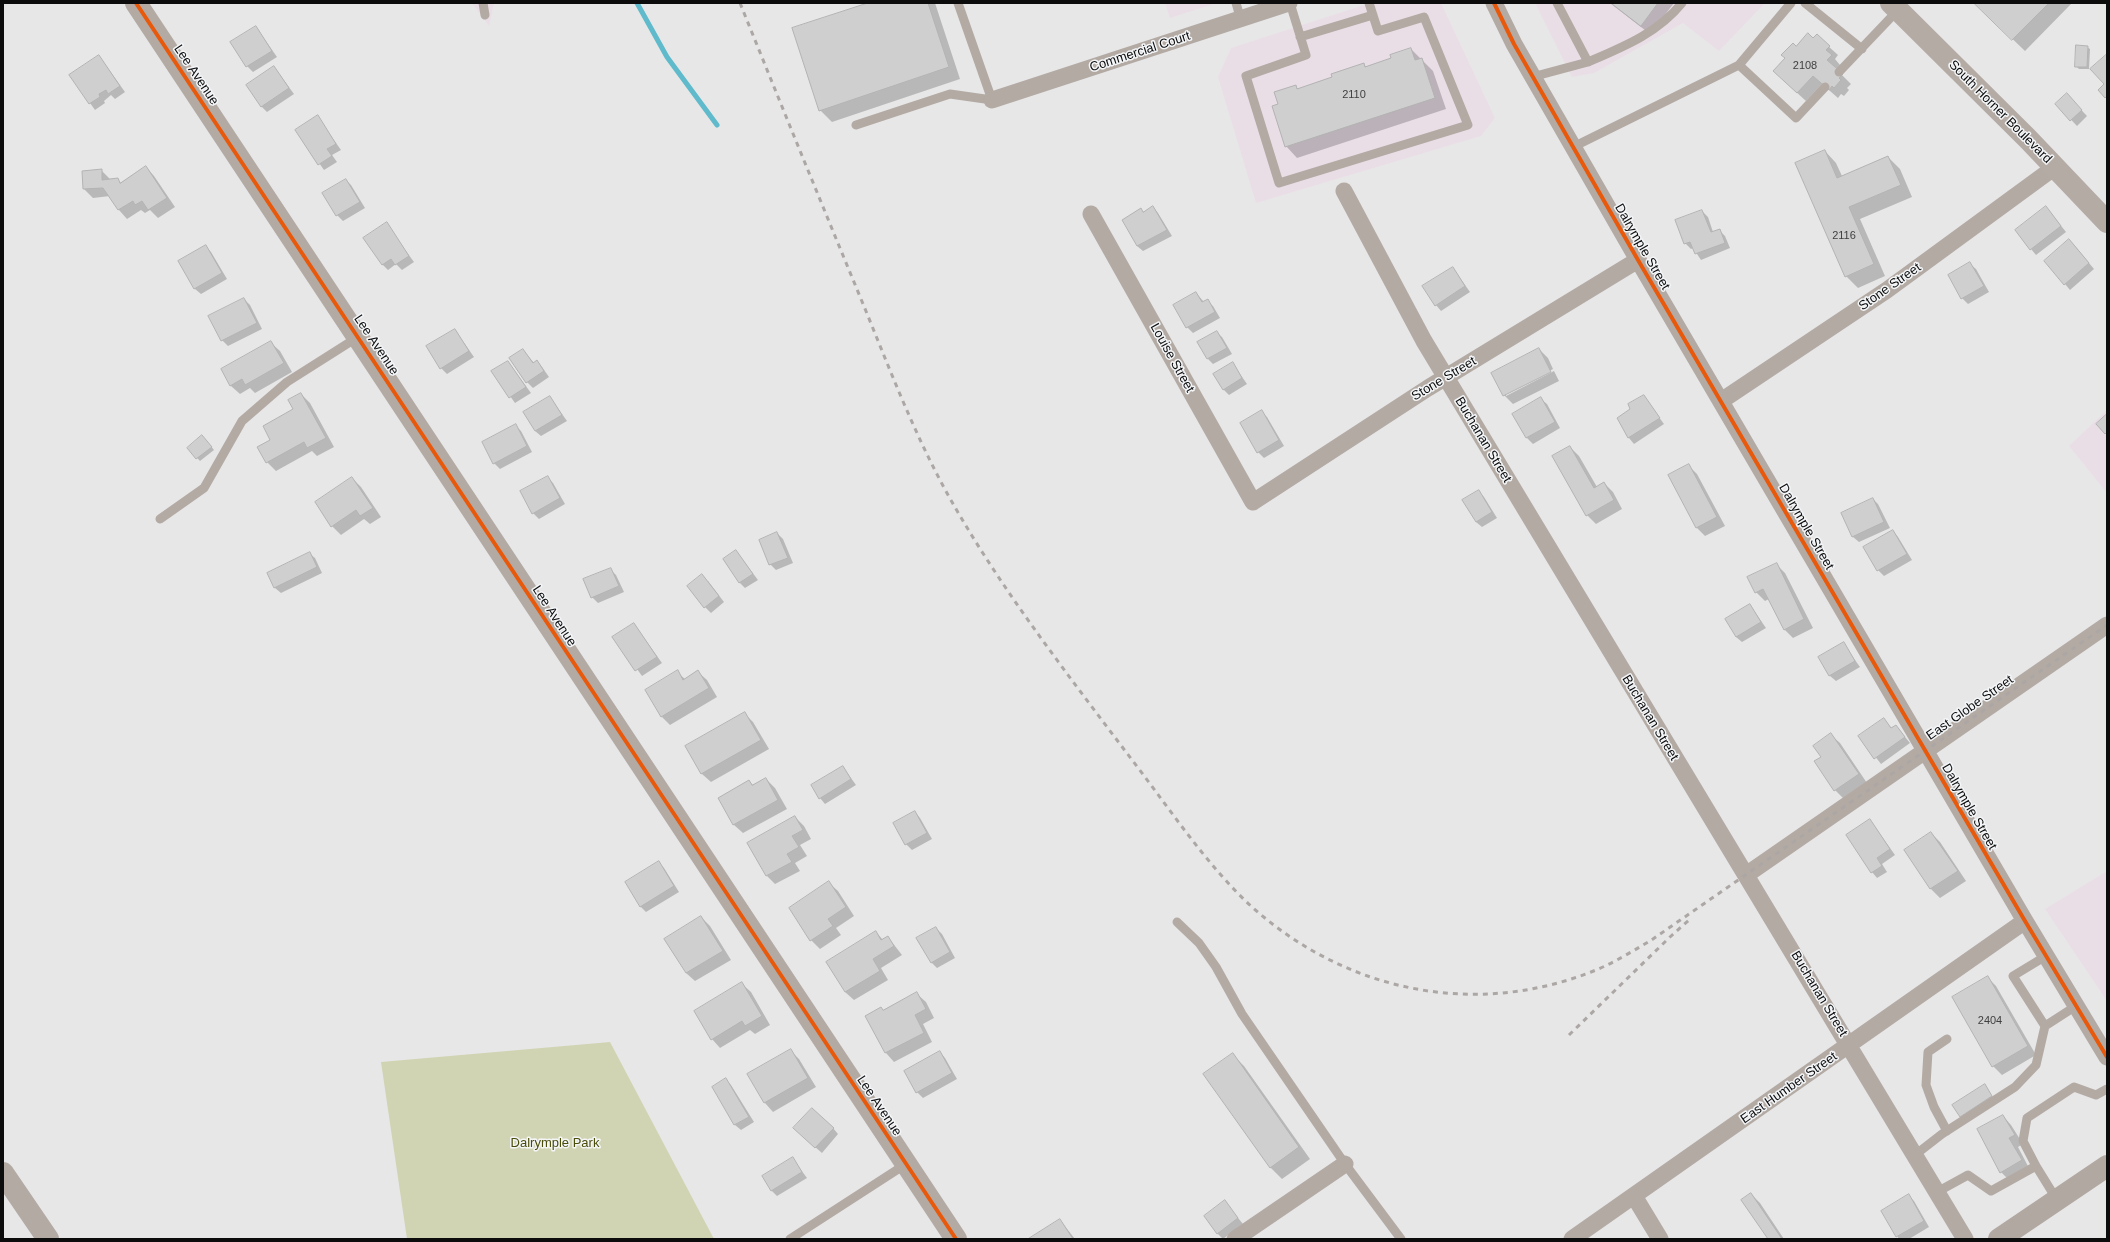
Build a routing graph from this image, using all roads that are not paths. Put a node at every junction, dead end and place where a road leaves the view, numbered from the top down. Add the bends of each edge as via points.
1 (136, 3) edge
2 (483, 3) edge
3 (958, 3) edge
4 (1236, 3) edge
5 (1289, 3) edge
6 (1369, 3) edge
7 (1494, 3) edge
8 (1557, 3) edge
9 (1682, 3) edge
10 (1791, 3) edge
11 (1805, 3) edge
12 (1894, 7) edge
13 (485, 15) dead end
14 (1373, 15) junction
15 (1241, 20) junction
16 (1300, 37) junction
17 (1862, 48) junction
18 (1588, 62) junction
19 (1739, 65) junction
20 (1840, 72) dead end
21 (1532, 77) junction
22 (1825, 87) dead end
23 (992, 100) junction
24 (856, 125) dead end
25 (1573, 147) junction
26 (2055, 167) junction
27 (1344, 191) dead end
28 (1090, 214) dead end
29 (2107, 222) edge
30 (1638, 260) junction
31 (358, 337) junction
32 (1446, 378) junction
33 (1721, 401) junction
34 (1253, 502) joint
35 (160, 519) dead end
36 (2107, 625) edge
37 (1925, 752) junction
38 (1746, 875) junction
39 (2025, 921) junction
40 (1178, 922) dead end
41 (2046, 956) junction
42 (2076, 1006) junction
43 (2045, 1026) junction
44 (1947, 1039) dead end
45 (1850, 1045) junction
46 (2107, 1057) edge
47 (2107, 1089) edge
48 (1947, 1131) junction
49 (1915, 1155) junction
50 (906, 1164) junction
51 (1345, 1164) junction
52 (2036, 1166) junction
53 (2107, 1166) edge
54 (3, 1173) edge
55 (1937, 1192) junction
56 (1634, 1196) junction
57 (2057, 1200) junction
58 (48, 1239) edge
59 (790, 1239) edge
60 (956, 1239) edge
61 (1235, 1239) edge
62 (1401, 1239) edge
63 (1572, 1239) edge
64 (1660, 1239) edge
65 (1966, 1239) edge
66 (1999, 1239) edge

1 - 31 street, Lee Avenue
2 - 13 lane
3 - 23 lane
4 - 15 lane
5 - 15 street, Commercial Court
5 - 16 lane
6 - 14 lane
7 - 21 street, Dalrymple Street
8 - 18 lane
9 - 18 lane via 1670,18 1632,44
10 - 19 lane
11 - 17 lane
12 - 17 lane
12 - 26 main road, South Horner Boulevard
14 - 16 lane
14 - 16 lane via 1378,31 1424,17 1468,125 1279,183 1246,76 1306,55
15 - 23 street, Commercial Court
17 - 20 lane
18 - 21 lane
19 - 22 lane via 1796,118
19 - 25 lane
21 - 25 street, Dalrymple Street
23 - 24 lane via 950,94
25 - 30 street, Dalrymple Street
26 - 29 main road, South Horner Boulevard
26 - 33 street, Stone Street via 1887,290
27 - 32 street, Buchanan Street
28 - 34 street, Louise Street
30 - 32 street, Stone Street
30 - 33 street, Dalrymple Street
31 - 35 lane via 287,382 242,421 204,488
31 - 50 street, Lee Avenue
32 - 34 street, Stone Street
32 - 38 street, Buchanan Street
33 - 37 street, Dalrymple Street
36 - 37 street, East Globe Street
37 - 38 street, East Globe Street
37 - 39 street, Dalrymple Street
38 - 45 street, Buchanan Street
39 - 41 street, Dalrymple Street
39 - 45 street, East Humber Street
40 - 51 lane via 1199,943 1216,967 1242,1014
41 - 42 street, Dalrymple Street
41 - 43 lane via 2013,976
42 - 43 lane
42 - 46 street, Dalrymple Street
43 - 48 lane via 2036,1065 2015,1086
44 - 48 lane via 1928,1052 1926,1085
45 - 49 street, Buchanan Street
45 - 56 street, East Humber Street
47 - 52 lane via 2096,1095 2074,1087 2027,1118 2023,1141
48 - 49 lane
49 - 55 street, Buchanan Street
50 - 59 lane
50 - 60 street, Lee Avenue
51 - 61 street
51 - 62 lane
52 - 55 lane via 1991,1191 1968,1175
52 - 57 lane
53 - 57 main road
54 - 58 street
55 - 65 street, Buchanan Street
56 - 63 street, East Humber Street
56 - 64 street
57 - 66 main road

